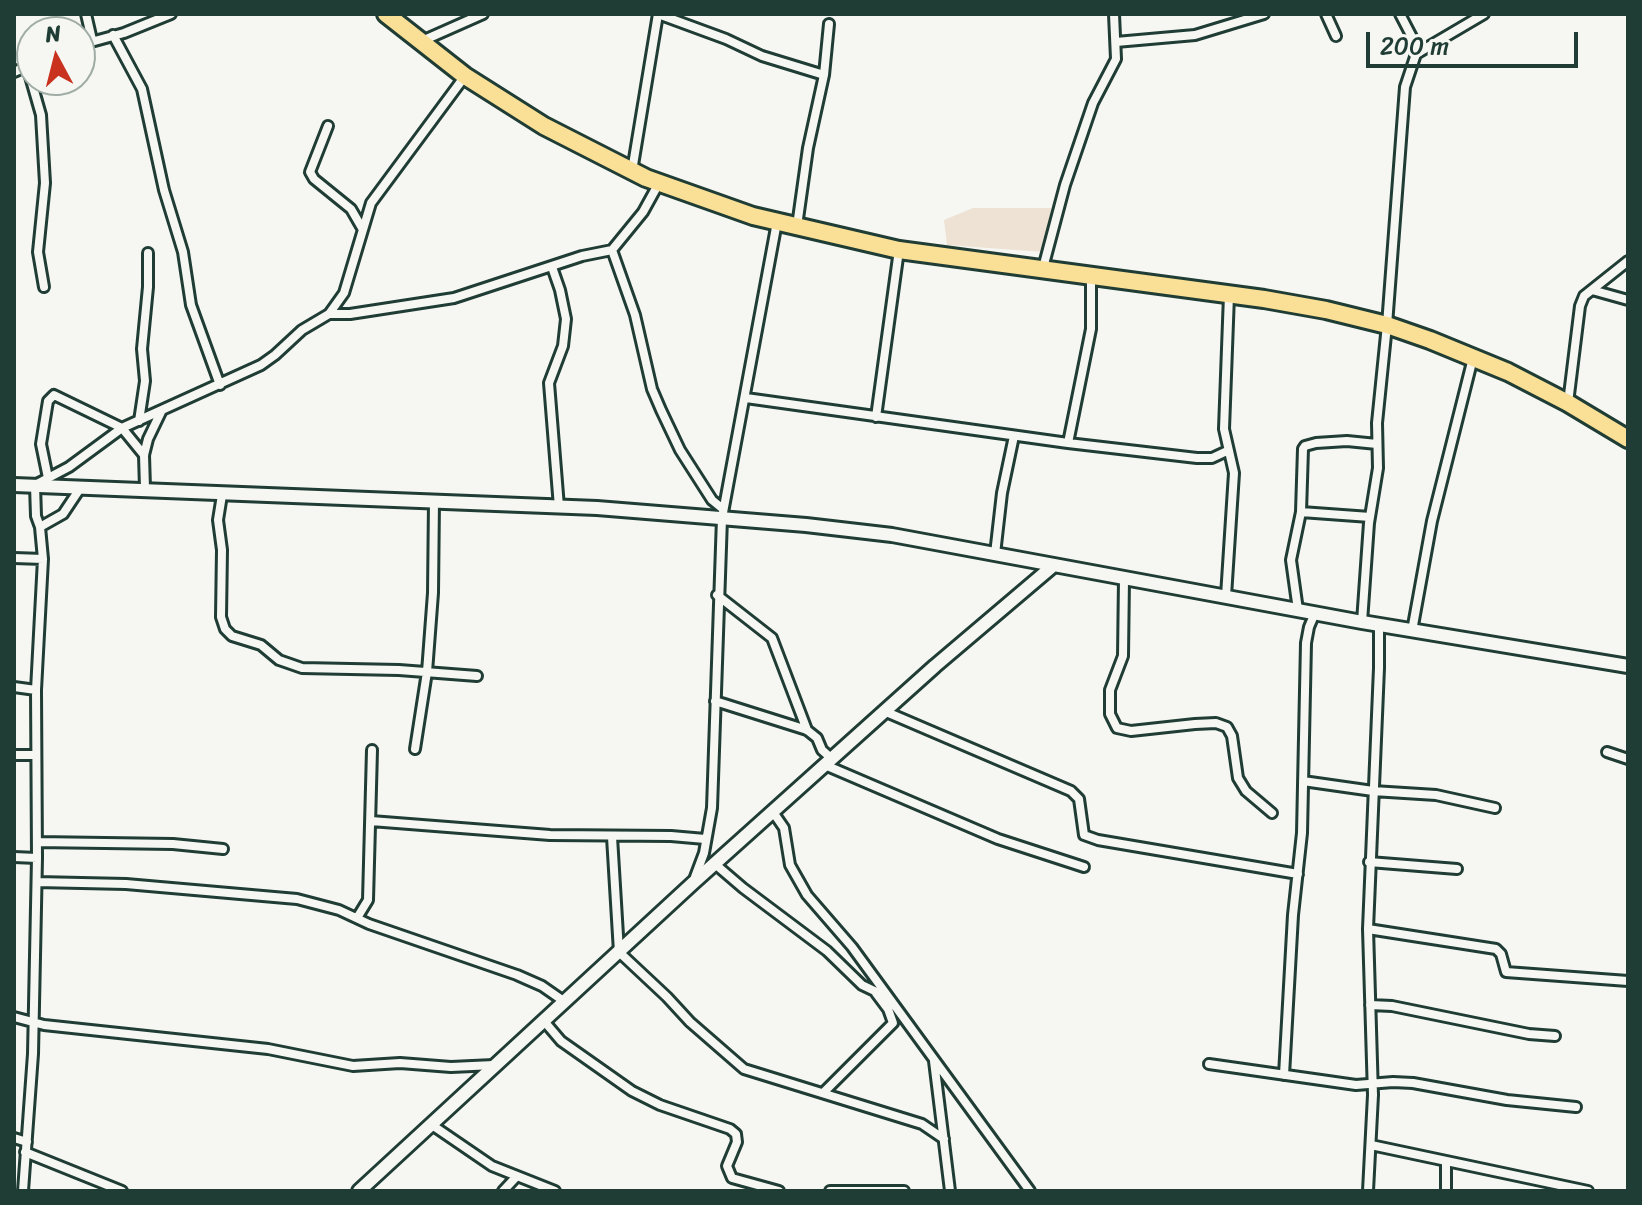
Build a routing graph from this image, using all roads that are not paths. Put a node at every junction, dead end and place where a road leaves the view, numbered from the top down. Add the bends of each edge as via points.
1 (171, 14) edge
2 (386, 14) edge
3 (483, 14) edge
4 (658, 14) edge
5 (1114, 14) edge
6 (1264, 14) edge
7 (1326, 14) edge
8 (1400, 14) edge
9 (1484, 14) edge
10 (829, 24) dead end
11 (113, 35) junction
12 (1336, 36) dead end
13 (96, 39) edge
14 (420, 42) junction
15 (1116, 42) junction
16 (1416, 54) junction
17 (824, 75) junction
18 (465, 76) junction
19 (37, 96) edge
20 (328, 126) dead end
21 (632, 172) junction
22 (659, 183) junction
23 (777, 222) junction
24 (797, 226) junction
25 (362, 229) junction
26 (612, 250) junction
27 (899, 250) junction
28 (148, 253) dead end
29 (1628, 261) edge
30 (552, 267) junction
31 (1043, 268) junction
32 (1091, 275) junction
33 (44, 287) dead end
34 (1592, 290) junction
35 (1229, 295) junction
36 (1628, 300) edge
37 (329, 314) junction
38 (1387, 325) junction
39 (1474, 358) junction
40 (220, 385) junction
41 (746, 398) junction
42 (1568, 403) junction
43 (162, 411) junction
44 (876, 417) junction
45 (139, 421) junction
46 (122, 428) junction
47 (1014, 436) junction
48 (1628, 439) edge
49 (1068, 443) junction
50 (1377, 444) junction
51 (1227, 451) junction
52 (144, 455) junction
53 (48, 478) junction
54 (14, 485) edge
55 (35, 485) junction
56 (82, 486) junction
57 (145, 488) junction
58 (222, 495) junction
59 (434, 501) junction
60 (559, 507) junction
61 (1301, 512) junction
62 (723, 514) junction
63 (1370, 517) junction
64 (40, 527) junction
65 (995, 554) junction
66 (14, 558) edge
67 (43, 559) junction
68 (1054, 565) junction
69 (1124, 579) junction
70 (717, 595) junction
71 (1226, 596) junction
72 (1298, 610) junction
73 (1315, 613) junction
74 (1362, 622) junction
75 (1379, 625) junction
76 (1412, 631) junction
77 (1628, 666) edge
78 (427, 672) junction
79 (477, 676) dead end
80 (14, 687) edge
81 (36, 690) junction
82 (715, 701) junction
83 (884, 711) junction
84 (807, 730) junction
85 (415, 749) dead end
86 (372, 750) dead end
87 (1607, 752) dead end
88 (14, 755) edge
89 (35, 755) junction
90 (1628, 759) edge
91 (828, 762) junction
92 (1303, 781) junction
93 (1373, 791) junction
94 (1495, 808) dead end
95 (773, 812) junction
96 (1272, 813) dead end
97 (371, 821) junction
98 (612, 837) junction
99 (705, 839) junction
100 (37, 842) junction
101 (223, 849) dead end
102 (14, 857) edge
103 (37, 858) junction
104 (1369, 862) junction
105 (715, 864) junction
106 (1084, 867) dead end
107 (1457, 869) dead end
108 (1298, 874) junction
109 (37, 882) junction
110 (693, 883) junction
111 (357, 918) junction
112 (1368, 929) junction
113 (619, 952) junction
114 (1628, 981) edge
115 (875, 993) junction
116 (888, 997) junction
117 (565, 1002) junction
118 (1370, 1005) junction
119 (14, 1017) edge
120 (544, 1021) junction
121 (34, 1023) junction
122 (1555, 1036) dead end
123 (933, 1059) junction
124 (1209, 1064) dead end
125 (495, 1065) junction
126 (1284, 1075) junction
127 (1373, 1084) junction
128 (823, 1093) junction
129 (1576, 1107) dead end
130 (432, 1125) junction
131 (14, 1138) edge
132 (944, 1139) junction
133 (27, 1142) junction
134 (1371, 1145) junction
135 (25, 1152) junction
136 (1446, 1163) junction
137 (517, 1176) junction
138 (1521, 1178) junction
139 (1522, 1189) dead end
140 (23, 1191) edge
141 (122, 1191) edge
142 (359, 1191) edge
143 (503, 1191) edge
144 (555, 1191) edge
145 (779, 1191) edge
146 (830, 1191) edge
147 (904, 1191) edge
148 (950, 1191) edge
149 (1030, 1191) edge
150 (1368, 1191) edge
151 (1446, 1191) edge
152 (1588, 1191) edge

1 - 11 street
2 - 14 highway
3 - 14 street
4 - 17 street
4 - 21 street
5 - 15 street
6 - 15 street via 1195,35
7 - 12 street
8 - 16 street
9 - 16 street
10 - 17 street
11 - 13 street
11 - 40 street via 142,89 191,305
14 - 18 highway
15 - 31 street via 1116,59 1093,103
16 - 38 street via 1405,87
17 - 24 street
18 - 21 highway
18 - 25 street via 380,188
19 - 33 street via 45,183 38,252
20 - 25 street via 310,172 351,209
21 - 22 highway
22 - 23 highway
22 - 26 street
23 - 24 highway
23 - 41 street
24 - 27 highway
25 - 37 street via 344,293
26 - 30 street
26 - 62 street via 635,315 652,389 680,450
27 - 31 highway
27 - 44 street
28 - 45 street
29 - 34 street
30 - 37 street via 454,298
30 - 60 street via 566,319 563,346 549,383
31 - 32 highway
32 - 35 highway
32 - 49 street via 1091,329
34 - 36 street
34 - 42 street via 1580,306
35 - 38 highway
35 - 51 street
37 - 40 street via 261,365
38 - 39 highway
38 - 50 street
39 - 42 highway
39 - 76 street via 1432,521
40 - 43 street
41 - 44 street
41 - 62 street
42 - 48 highway
43 - 45 street
43 - 52 street
44 - 47 street
45 - 46 street
46 - 52 street
46 - 53 street
46 - 53 street via 51,396 41,444
47 - 49 street
47 - 65 street
49 - 51 street via 1197,458
50 - 61 street via 1305,446
50 - 63 street
51 - 71 street via 1234,473
52 - 57 street
53 - 55 street
54 - 55 main road
55 - 56 main road
55 - 64 street
56 - 57 main road
56 - 64 street via 63,514
57 - 58 main road
58 - 59 main road
58 - 78 street via 221,617 232,636 302,668
59 - 60 main road
59 - 78 street
60 - 62 main road
61 - 63 street
61 - 72 street via 1291,560
62 - 65 main road
62 - 70 street
63 - 74 street
64 - 67 street
65 - 68 main road
66 - 67 street
67 - 81 street
68 - 69 main road
68 - 83 main road
69 - 71 main road
69 - 96 street via 1123,656 1110,690 1110,714 1117,728 1216,723 1227,727 1238,778
70 - 82 street
70 - 84 street via 772,638
71 - 72 main road
72 - 73 main road
73 - 74 main road
73 - 92 street via 1306,643
74 - 75 main road
75 - 76 main road
75 - 93 street
76 - 77 main road
78 - 79 street
78 - 85 street
80 - 81 street
81 - 89 street
82 - 84 street
82 - 99 street via 712,808
83 - 91 main road
83 - 108 street via 1071,791 1079,799 1084,835
84 - 91 street
86 - 97 street
87 - 90 street
88 - 89 street
89 - 100 street
91 - 95 main road
91 - 106 street via 998,839
92 - 93 street
92 - 108 street
93 - 94 street via 1436,795
93 - 104 street
95 - 105 main road
95 - 116 street via 784,828 797,880
97 - 98 street
97 - 111 street via 368,900
98 - 99 street
98 - 113 street
99 - 110 street
100 - 101 street
100 - 103 street
102 - 103 street
103 - 109 street
104 - 107 street
104 - 112 street
105 - 110 main road
105 - 115 street
108 - 126 street
109 - 111 street via 291,898
109 - 121 street
110 - 113 main road
111 - 117 street via 517,975
112 - 114 street via 1496,949 1506,972
112 - 118 street
113 - 117 main road
113 - 128 street via 736,1064
115 - 116 street
115 - 128 street via 893,1023
116 - 123 street
117 - 120 main road
118 - 122 street
118 - 127 street
119 - 121 street
120 - 125 main road
120 - 145 street via 561,1041 632,1091 730,1129 737,1142 727,1166 734,1184
121 - 125 street via 218,1042 353,1066
121 - 133 street
123 - 132 street
123 - 149 street
124 - 126 street
125 - 130 main road
126 - 127 street
127 - 129 street via 1413,1083
127 - 134 street
128 - 132 street via 922,1124
130 - 137 street via 492,1166
130 - 142 main road
131 - 133 street
132 - 148 street
133 - 135 street
134 - 136 street
134 - 150 street
135 - 140 street
135 - 141 street
136 - 138 street
136 - 151 street
137 - 143 street
137 - 144 street
138 - 139 street
138 - 152 street
146 - 147 street

